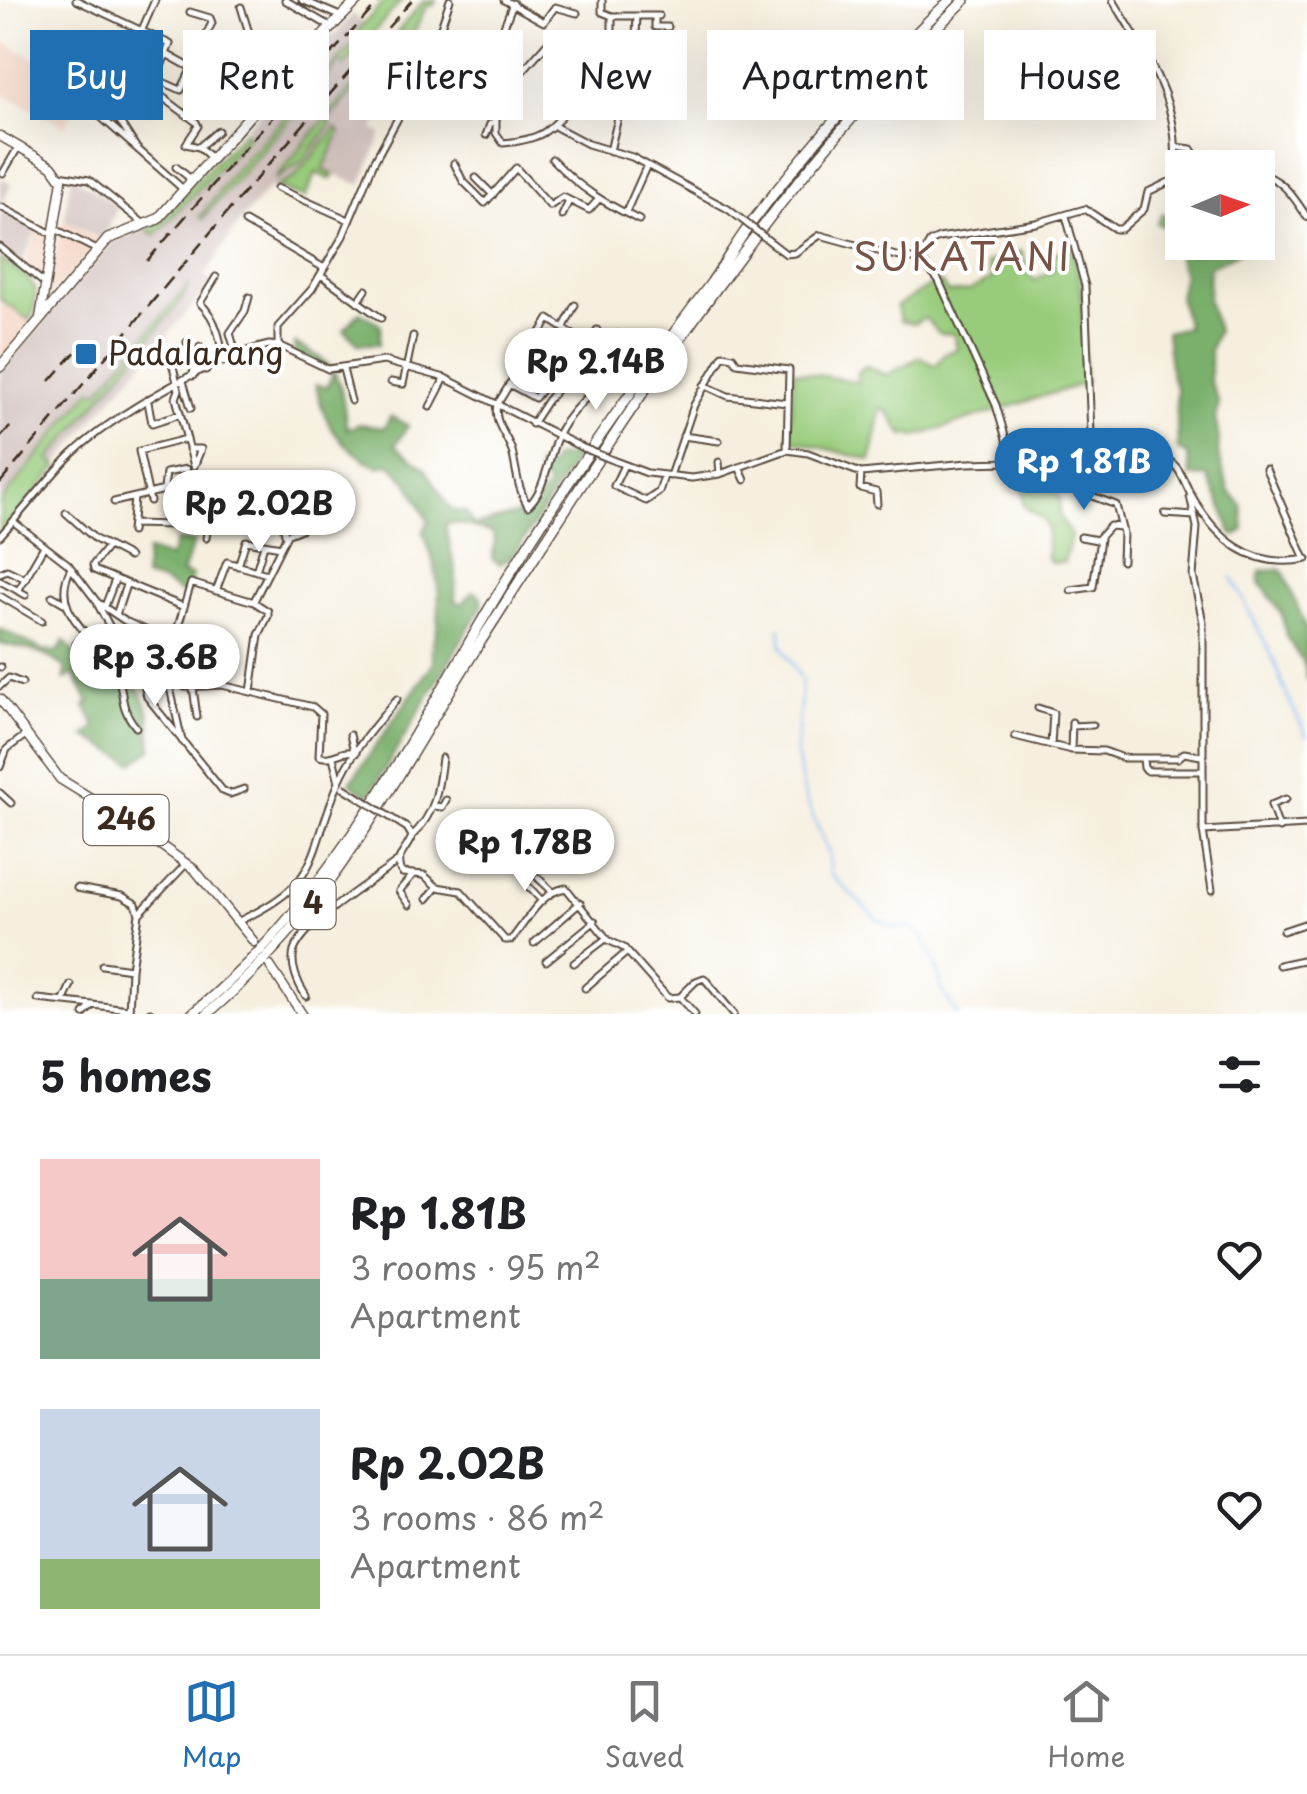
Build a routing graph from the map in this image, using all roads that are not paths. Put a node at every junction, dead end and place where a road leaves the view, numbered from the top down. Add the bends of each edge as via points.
1 (76, 0) edge
2 (156, 0) edge
3 (285, 0) edge
4 (302, 0) edge
5 (358, 0) edge
6 (450, 0) edge
7 (504, 0) edge
8 (523, 0) edge
9 (602, 0) edge
10 (950, 0) edge
11 (965, 0) edge
12 (1114, 0) edge
13 (515, 4) junction
14 (240, 7) dead end
15 (190, 12) dead end
16 (577, 13) dead end
17 (340, 16) junction
18 (612, 16) junction
19 (637, 16) junction
20 (331, 26) junction
21 (668, 27) dead end
22 (138, 30) edge
23 (143, 30) edge
24 (209, 30) edge
25 (248, 30) edge
26 (328, 30) edge
27 (441, 30) edge
28 (503, 30) edge
29 (612, 30) edge
30 (636, 30) edge
31 (163, 41) edge
32 (543, 48) edge
33 (168, 54) junction
34 (183, 62) edge
35 (163, 64) edge
36 (523, 70) edge
37 (163, 82) edge
38 (183, 84) edge
39 (163, 97) edge
40 (104, 120) edge
41 (120, 120) edge
42 (249, 120) edge
43 (397, 120) edge
44 (496, 120) joint
45 (560, 120) edge
46 (618, 120) edge
47 (556, 126) junction
48 (218, 131) dead end
49 (486, 135) dead end
50 (0, 136) edge
51 (19, 146) junction
52 (199, 146) junction
53 (1177, 146) junction
54 (1192, 150) edge
55 (610, 151) junction
56 (140, 154) junction
57 (552, 159) dead end
58 (212, 160) junction
59 (454, 163) dead end
60 (647, 164) junction
61 (176, 168) dead end
62 (2, 174) dead end
63 (60, 175) junction
64 (476, 178) dead end
65 (192, 180) junction
66 (1275, 180) edge
67 (277, 188) dead end
68 (183, 189) junction
69 (492, 195) junction
70 (598, 200) junction
71 (570, 201) junction
72 (1, 207) edge
73 (626, 214) junction
74 (562, 216) dead end
75 (1066, 216) junction
76 (1307, 217) edge
77 (349, 220) junction
78 (640, 220) dead end
79 (246, 222) dead end
80 (146, 226) junction
81 (54, 232) junction
82 (0, 247) edge
83 (97, 250) junction
84 (920, 259) junction
85 (323, 271) junction
86 (216, 277) dead end
87 (44, 282) junction
88 (366, 290) dead end
89 (248, 297) dead end
90 (358, 302) junction
91 (576, 305) dead end
92 (40, 318) junction
93 (381, 318) dead end
94 (564, 326) junction
95 (597, 330) dead end
96 (618, 334) dead end
97 (413, 336) dead end
98 (187, 342) dead end
99 (278, 346) junction
100 (590, 346) junction
101 (200, 348) dead end
102 (169, 350) dead end
103 (236, 357) junction
104 (2, 362) edge
105 (223, 362) junction
106 (581, 363) junction
107 (406, 367) junction
108 (206, 370) junction
109 (343, 370) junction
110 (596, 375) junction
111 (193, 376) junction
112 (445, 378) junction
113 (551, 378) dead end
114 (391, 382) dead end
115 (180, 383) junction
116 (509, 384) junction
117 (704, 385) junction
118 (351, 401) dead end
119 (148, 402) junction
120 (787, 403) junction
121 (497, 405) junction
122 (430, 407) dead end
123 (191, 408) dead end
124 (180, 414) junction
125 (532, 424) junction
126 (556, 436) junction
127 (683, 436) junction
128 (186, 439) junction
129 (719, 441) dead end
130 (189, 449) junction
131 (787, 450) junction
132 (1094, 458) junction
133 (719, 462) dead end
134 (1013, 463) junction
135 (624, 464) junction
136 (190, 467) junction
137 (739, 467) junction
138 (1266, 469) dead end
139 (861, 473) junction
140 (720, 474) junction
141 (667, 476) junction
142 (745, 480) dead end
143 (168, 489) junction
144 (1190, 494) junction
145 (150, 497) junction
146 (134, 498) junction
147 (114, 502) dead end
148 (876, 504) dead end
149 (278, 508) dead end
150 (327, 508) dead end
151 (66, 513) dead end
152 (1164, 514) dead end
153 (1195, 516) junction
154 (14, 522) junction
155 (170, 523) junction
156 (1121, 527) junction
157 (286, 535) junction
158 (0, 536) edge
159 (206, 538) dead end
160 (1082, 538) dead end
161 (1100, 539) junction
162 (264, 545) junction
163 (44, 546) junction
164 (108, 546) junction
165 (282, 547) junction
166 (128, 557) dead end
167 (1306, 559) edge
168 (1122, 561) dead end
169 (238, 566) junction
170 (71, 568) junction
171 (256, 570) junction
172 (0, 574) edge
173 (268, 574) junction
174 (26, 578) junction
175 (114, 580) junction
176 (0, 581) edge
177 (126, 585) junction
178 (1071, 590) dead end
179 (18, 591) junction
180 (216, 591) junction
181 (26, 595) dead end
182 (0, 596) edge
183 (52, 596) dead end
184 (97, 602) junction
185 (254, 602) junction
186 (66, 604) junction
187 (105, 607) junction
188 (184, 607) junction
189 (116, 615) junction
190 (42, 621) dead end
191 (112, 632) dead end
192 (86, 633) junction
193 (173, 642) junction
194 (76, 644) dead end
195 (146, 654) dead end
196 (170, 678) junction
197 (143, 680) junction
198 (22, 683) dead end
199 (0, 686) edge
200 (193, 688) junction
201 (251, 692) junction
202 (0, 698) edge
203 (397, 699) dead end
204 (1038, 708) dead end
205 (197, 717) dead end
206 (1093, 725) dead end
207 (136, 727) dead end
208 (27, 734) junction
209 (350, 735) dead end
210 (1015, 736) dead end
211 (182, 741) junction
212 (1050, 746) junction
213 (1071, 750) junction
214 (355, 752) junction
215 (1201, 756) junction
216 (334, 757) junction
217 (442, 758) dead end
218 (1143, 759) junction
219 (0, 768) edge
220 (1200, 771) junction
221 (340, 784) junction
222 (244, 789) dead end
223 (1286, 799) dead end
224 (446, 800) dead end
225 (434, 806) junction
226 (1307, 825) edge
227 (1279, 828) junction
228 (1203, 831) junction
229 (412, 836) junction
230 (399, 860) junction
231 (187, 863) junction
232 (414, 874) junction
233 (538, 878) dead end
234 (528, 886) dead end
235 (77, 888) dead end
236 (437, 888) junction
237 (1212, 890) dead end
238 (553, 892) junction
239 (427, 899) dead end
240 (542, 901) junction
241 (580, 904) junction
242 (409, 905) dead end
243 (139, 914) junction
244 (239, 921) junction
245 (594, 921) junction
246 (1307, 923) edge
247 (1284, 931) dead end
248 (607, 938) junction
249 (254, 942) dead end
250 (534, 942) dead end
251 (628, 952) junction
252 (1307, 960) edge
253 (546, 961) dead end
254 (574, 963) dead end
255 (102, 965) dead end
256 (270, 966) dead end
257 (1279, 966) dead end
258 (131, 969) junction
259 (71, 984) dead end
260 (585, 988) dead end
261 (306, 996) dead end
262 (680, 997) junction
263 (38, 999) dead end
264 (64, 1000) junction
265 (93, 1005) junction
266 (129, 1012) edge
267 (84, 1014) edge
268 (192, 1014) edge
269 (207, 1014) edge
270 (302, 1014) edge
271 (695, 1014) edge
272 (734, 1014) edge

1 - 22 street
2 - 23 street
3 - 20 street
4 - 17 street
5 - 17 highway
6 - 27 street
7 - 13 street
8 - 13 street
9 - 18 street via 602,12
10 - 268 highway, 4 via 837,119 748,228 530,542 346,845 278,931
11 - 269 highway, 4 via 833,136 766,222 608,442 334,878
12 - 53 street via 1166,96
13 - 16 street via 545,22 555,7
13 - 28 street
14 - 25 street
15 - 24 street via 210,18
17 - 20 highway
18 - 19 street
18 - 29 street
19 - 21 street via 657,16 656,27
19 - 30 street
20 - 26 highway
31 - 33 street via 170,44
32 - 36 street
33 - 34 street
33 - 35 street
37 - 38 street via 180,90
39 - 52 street via 198,124 185,143
40 - 56 street
41 - 56 street
42 - 58 highway
43 - 77 street
44 - 47 street via 502,144
44 - 49 street
45 - 47 street
46 - 55 street
47 - 55 street
48 - 52 street
50 - 51 main road
51 - 62 street
51 - 63 main road
52 - 58 street
53 - 54 street
53 - 75 street via 1173,180 1148,192 1144,209 1122,229 1087,209
55 - 60 street
56 - 68 street
57 - 70 street
58 - 65 highway
59 - 69 street via 483,202
60 - 73 street
60 - 84 street, bridge via 728,209 786,254 820,235
61 - 65 street
63 - 80 street via 89,180
63 - 81 main road
64 - 69 street
65 - 68 highway
66 - 76 street
67 - 77 street
68 - 80 highway
69 - 71 street via 516,168 550,206 561,197
70 - 71 street via 590,210
70 - 73 street
71 - 74 street
72 - 81 street
73 - 78 street
75 - 84 street via 939,238
75 - 132 street via 1085,286
77 - 85 street
79 - 85 street
80 - 83 highway via 117,233
81 - 83 street
81 - 87 main road
82 - 87 street
83 - 92 highway
84 - 134 street via 938,279 996,405
85 - 90 street
85 - 99 street via 278,327
86 - 105 street via 200,303 219,331
87 - 92 main road
88 - 90 street
89 - 103 street via 230,333
90 - 93 street
91 - 94 street
92 - 104 highway
94 - 100 street
94 - 116 street via 548,320
95 - 100 street
96 - 110 street
97 - 107 street
98 - 111 street
99 - 103 street
99 - 109 street
100 - 106 street
101 - 108 street
102 - 115 street
103 - 105 street
105 - 108 street
106 - 110 street
106 - 125 street
107 - 109 street via 379,361
107 - 112 street
107 - 114 street via 403,384
108 - 111 street
109 - 118 street
110 - 126 street via 602,382
111 - 115 street
112 - 121 street
112 - 122 street
113 - 116 street via 536,398
115 - 119 street
115 - 123 street
115 - 124 street
116 - 121 street
117 - 120 street via 728,396
117 - 120 street via 725,355 737,363 789,370
117 - 127 street
119 - 124 street via 152,422
119 - 154 street via 80,448
120 - 131 street
121 - 125 street
121 - 126 street via 528,506
124 - 128 street
125 - 126 street
126 - 135 street, bridge
127 - 129 street
127 - 141 street
128 - 130 street
128 - 145 street via 140,450
130 - 136 street
130 - 136 street via 201,449
131 - 137 street
131 - 139 street
132 - 134 street
132 - 144 street via 1168,458
132 - 156 street via 1092,496 1113,502
133 - 140 street
134 - 139 street
135 - 141 street
135 - 141 street via 614,486 646,502
136 - 143 street via 190,484
136 - 143 street via 166,473
137 - 140 street
137 - 142 street
138 - 167 street
139 - 148 street via 860,488 876,492
140 - 141 street
143 - 145 street
143 - 155 street
144 - 153 street
144 - 167 street via 1241,552 1278,562
145 - 146 street
146 - 147 street
146 - 155 street via 133,528
149 - 157 street
150 - 157 street
151 - 164 street
152 - 153 street
153 - 215 street via 1192,569 1204,662
154 - 158 street
154 - 163 street
155 - 159 street via 208,526
156 - 161 street via 1111,525
156 - 168 street
157 - 165 street
160 - 161 street
161 - 178 street via 1093,587
162 - 165 street
162 - 169 street via 246,541
162 - 171 street
163 - 170 street
163 - 174 street
164 - 166 street
164 - 175 street via 93,568
165 - 173 street
169 - 171 street
169 - 180 street via 227,562
170 - 184 street
170 - 186 street via 62,584
171 - 173 street
172 - 174 street via 7,570
173 - 185 street
174 - 179 street
175 - 177 street
175 - 187 street
176 - 179 street
177 - 188 street
177 - 189 street
179 - 181 street
180 - 185 street
180 - 188 street via 191,583
182 - 190 street
183 - 186 street
184 - 187 street
184 - 191 street
185 - 201 street via 268,616
186 - 192 street
187 - 189 street
188 - 193 street
189 - 193 street
192 - 194 street
192 - 207 street via 116,671 122,706
193 - 196 street
195 - 197 street
196 - 197 street
196 - 200 street
196 - 211 street
197 - 211 street via 148,698
198 - 199 street via 9,678
200 - 201 street
200 - 205 street
201 - 216 street via 321,712 319,756
202 - 208 main road, 246
203 - 214 street
204 - 212 street via 1052,711
206 - 213 street via 1072,724
208 - 219 street via 8,749
208 - 231 main road, 246 via 71,788
209 - 214 street
210 - 212 street
211 - 222 street via 225,793
212 - 213 street
213 - 218 street
214 - 216 street
214 - 221 street
215 - 218 street
215 - 220 street
216 - 221 street
217 - 225 street
218 - 220 street via 1148,771
220 - 228 street
221 - 229 street, bridge
221 - 244 street via 301,881
223 - 227 street via 1271,805
224 - 225 street
225 - 229 street
226 - 227 street
227 - 228 street
228 - 237 street
229 - 230 street
230 - 232 street via 404,874
230 - 261 street via 339,901 297,945 294,971
231 - 243 street
231 - 244 main road, 246
232 - 236 street
232 - 242 street via 399,891
233 - 238 street
234 - 240 street
235 - 243 street via 122,896
236 - 239 street
236 - 240 street via 463,893 506,940
238 - 240 street
238 - 241 street via 566,888
241 - 245 street
241 - 250 street
243 - 258 street
244 - 249 main road, 246
245 - 248 street
245 - 253 street
246 - 247 street
248 - 251 street
248 - 254 street
251 - 260 street
251 - 262 street via 668,998
252 - 257 street
255 - 258 street
256 - 270 main road
258 - 266 street
259 - 264 street
262 - 271 street
262 - 272 street via 704,978
263 - 264 street
264 - 265 street
265 - 266 street
265 - 267 street

